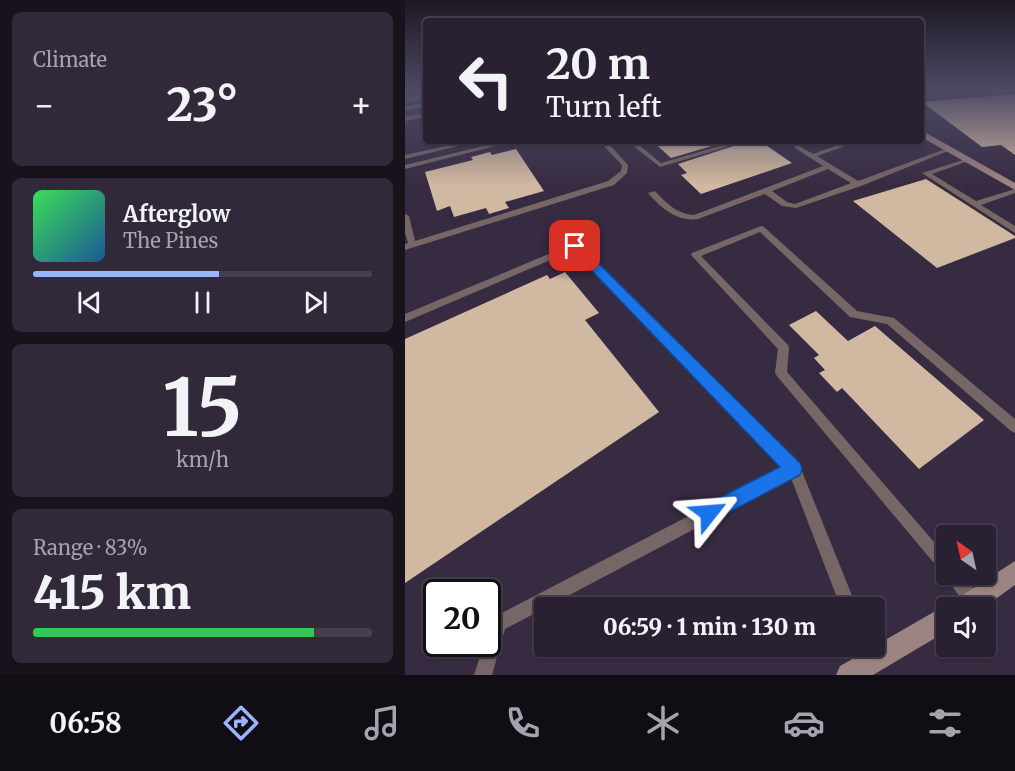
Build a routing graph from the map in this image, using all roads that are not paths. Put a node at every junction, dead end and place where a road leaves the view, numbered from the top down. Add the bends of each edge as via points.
1 (924, 135) edge
2 (454, 144) edge
3 (500, 144) edge
4 (605, 144) edge
5 (634, 144) edge
6 (734, 144) edge
7 (847, 144) edge
8 (797, 147) dead end
9 (950, 149) junction
10 (811, 156) junction
11 (405, 157) edge
12 (968, 160) junction
13 (828, 166) junction
14 (405, 167) edge
15 (858, 184) junction
16 (1015, 189) edge
17 (766, 191) junction
18 (652, 193) dead end
19 (975, 204) junction
20 (405, 216) edge
21 (1015, 231) edge
22 (409, 246) edge
23 (405, 318) edge
24 (1015, 428) edge
25 (794, 469) junction
26 (936, 556) edge
27 (1015, 572) edge
28 (845, 597) edge
29 (978, 597) edge
30 (936, 623) edge
31 (860, 662) edge
32 (483, 675) edge

1 - 9 street
2 - 11 lane
3 - 14 lane
4 - 22 lane via 625,165 625,172 611,183
5 - 6 lane via 660,165
7 - 10 lane
8 - 10 lane
9 - 12 street
9 - 15 lane
10 - 13 lane
12 - 16 street
12 - 19 lane via 926,173
13 - 15 lane
13 - 17 lane
15 - 17 lane via 796,206 785,204
16 - 19 lane
17 - 18 lane via 685,218 672,213
19 - 21 lane
20 - 22 lane
23 - 25 lane via 575,246
24 - 26 lane via 890,321 854,314 761,229 695,255 784,348 781,373
25 - 28 lane
25 - 32 lane via 498,624
27 - 29 street
30 - 31 street

